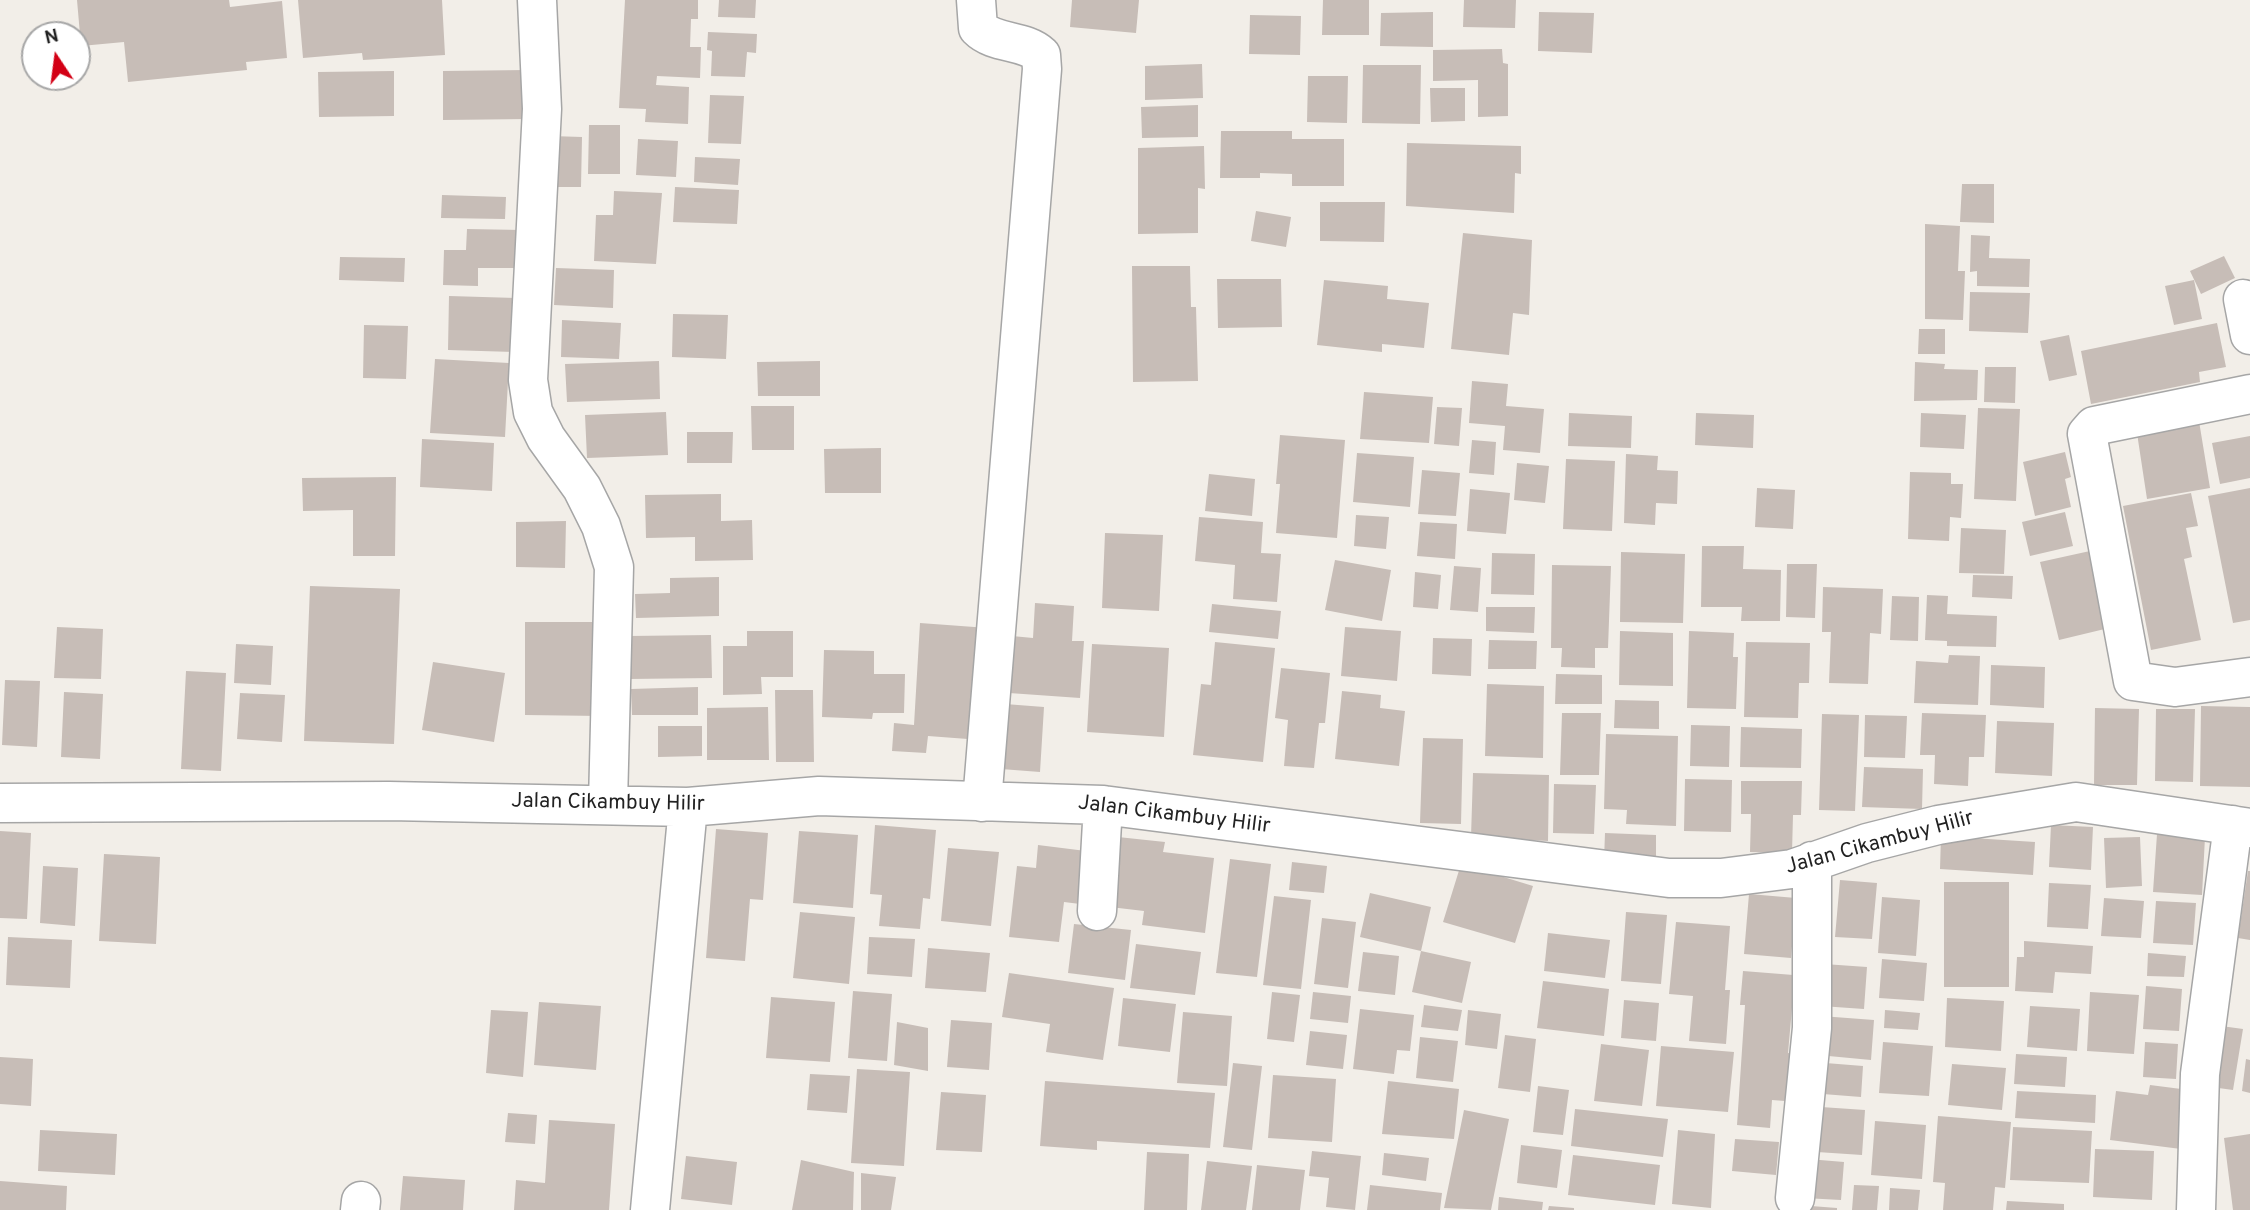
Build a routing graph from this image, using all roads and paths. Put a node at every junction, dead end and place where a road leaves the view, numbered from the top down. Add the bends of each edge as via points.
1 (537, 0) edge
2 (976, 0) edge
3 (2250, 394) edge
4 (2250, 677) edge
5 (982, 802) junction
6 (0, 803) edge
7 (608, 803) junction
8 (1103, 804) junction
9 (688, 807) junction
10 (2242, 827) edge
11 (1812, 861) junction
12 (1097, 911) dead end
13 (1795, 1198) dead end
14 (650, 1210) edge
15 (2196, 1210) edge

1 - 7 street via 542,109 528,380 533,412 582,488 614,567
2 - 5 street via 978,28 986,37 1034,49 1041,55 1042,69
3 - 4 street via 2089,429 2087,434 2116,673 2175,687
5 - 8 street, Jalan Cikambuy Hilir
5 - 9 street, Jalan Cikambuy Hilir via 819,796
6 - 7 street, Jalan Cikambuy Hilir
7 - 9 street, Jalan Cikambuy Hilir
8 - 11 street, Jalan Cikambuy Hilir via 1628,874 1721,878 1792,869
8 - 12 street
9 - 14 street
10 - 11 street, Jalan Cikambuy Hilir via 2076,802 1938,825
10 - 15 street via 2200,1074
11 - 13 street via 1812,1028

